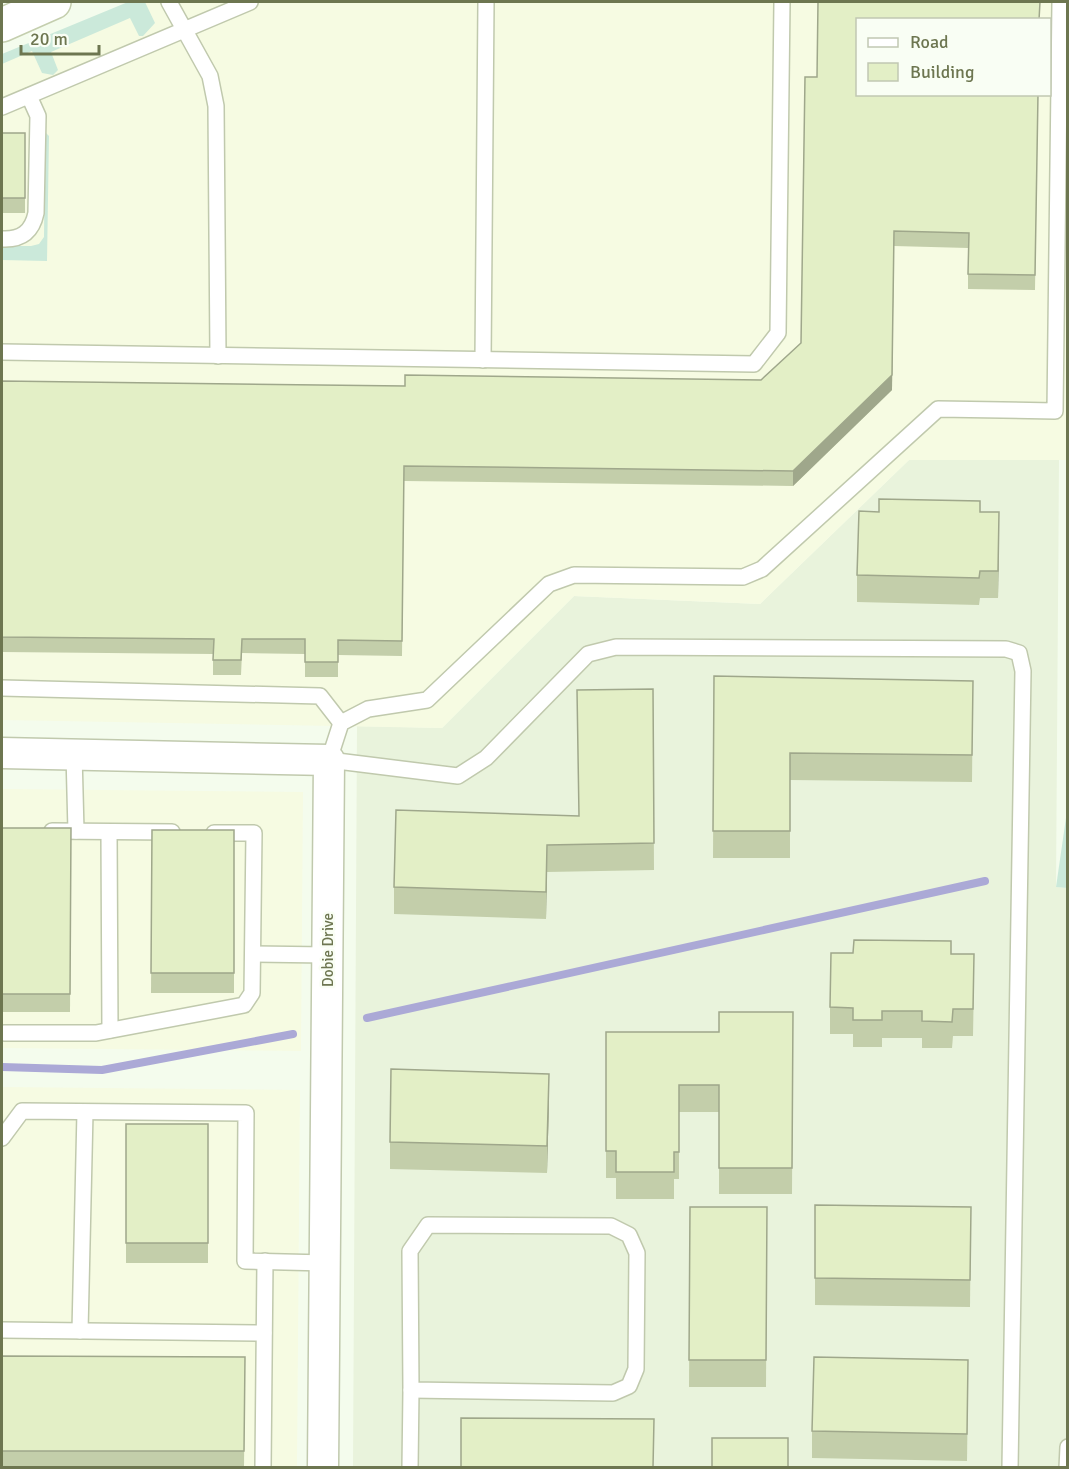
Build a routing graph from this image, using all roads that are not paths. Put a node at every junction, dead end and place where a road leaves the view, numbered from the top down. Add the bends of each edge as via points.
1 (54, 2) edge
2 (169, 2) edge
3 (250, 2) edge
4 (486, 2) edge
5 (782, 2) edge
6 (1060, 2) edge
7 (2, 25) edge
8 (183, 30) junction
9 (29, 96) junction
10 (2, 106) edge
11 (2, 239) edge
12 (2, 352) edge
13 (218, 356) junction
14 (483, 360) junction
15 (2, 688) edge
16 (341, 723) junction
17 (2, 753) edge
18 (74, 754) junction
19 (328, 760) junction
20 (33, 830) edge
21 (76, 831) junction
22 (109, 832) junction
23 (253, 954) junction
24 (327, 955) junction
25 (110, 1030) junction
26 (4, 1033) dead end
27 (85, 1112) junction
28 (2, 1138) edge
29 (265, 1262) junction
30 (326, 1263) junction
31 (2, 1330) edge
32 (80, 1331) junction
33 (264, 1333) junction
34 (411, 1390) junction
35 (1068, 1447) edge
36 (263, 1467) edge
37 (323, 1467) edge
38 (410, 1467) edge
39 (1010, 1467) edge
40 (1067, 1467) edge

1 - 7 main road
2 - 8 lane
3 - 8 lane
4 - 14 lane
5 - 14 lane via 778,333 753,364
6 - 16 lane via 1055,411 938,409 762,569 743,577 574,575 549,584 427,700 368,709
8 - 9 lane
8 - 13 lane via 210,75 216,106
9 - 10 lane
9 - 11 lane via 38,116 36,213 33,226 24,235
12 - 13 lane
13 - 14 lane
15 - 16 lane via 320,696
16 - 19 lane
17 - 18 street
18 - 19 street
18 - 21 lane
19 - 24 street, Dobie Drive
19 - 39 lane via 458,776 486,758 588,654 616,647 1006,649 1019,653 1023,671
20 - 21 lane
21 - 22 lane
22 - 23 lane via 254,833
22 - 25 lane
23 - 24 lane
23 - 25 lane via 252,993 244,1005
24 - 30 street, Dobie Drive
25 - 26 lane
27 - 28 lane via 22,1111
27 - 29 lane via 246,1113 245,1261
27 - 32 lane
29 - 30 lane
29 - 33 lane
30 - 37 street, Dobie Drive
31 - 32 lane
32 - 33 lane
33 - 36 lane
34 - 34 lane via 410,1251 428,1225 611,1226 629,1235 637,1253 636,1369 629,1386 613,1393
34 - 38 lane
35 - 40 lane

